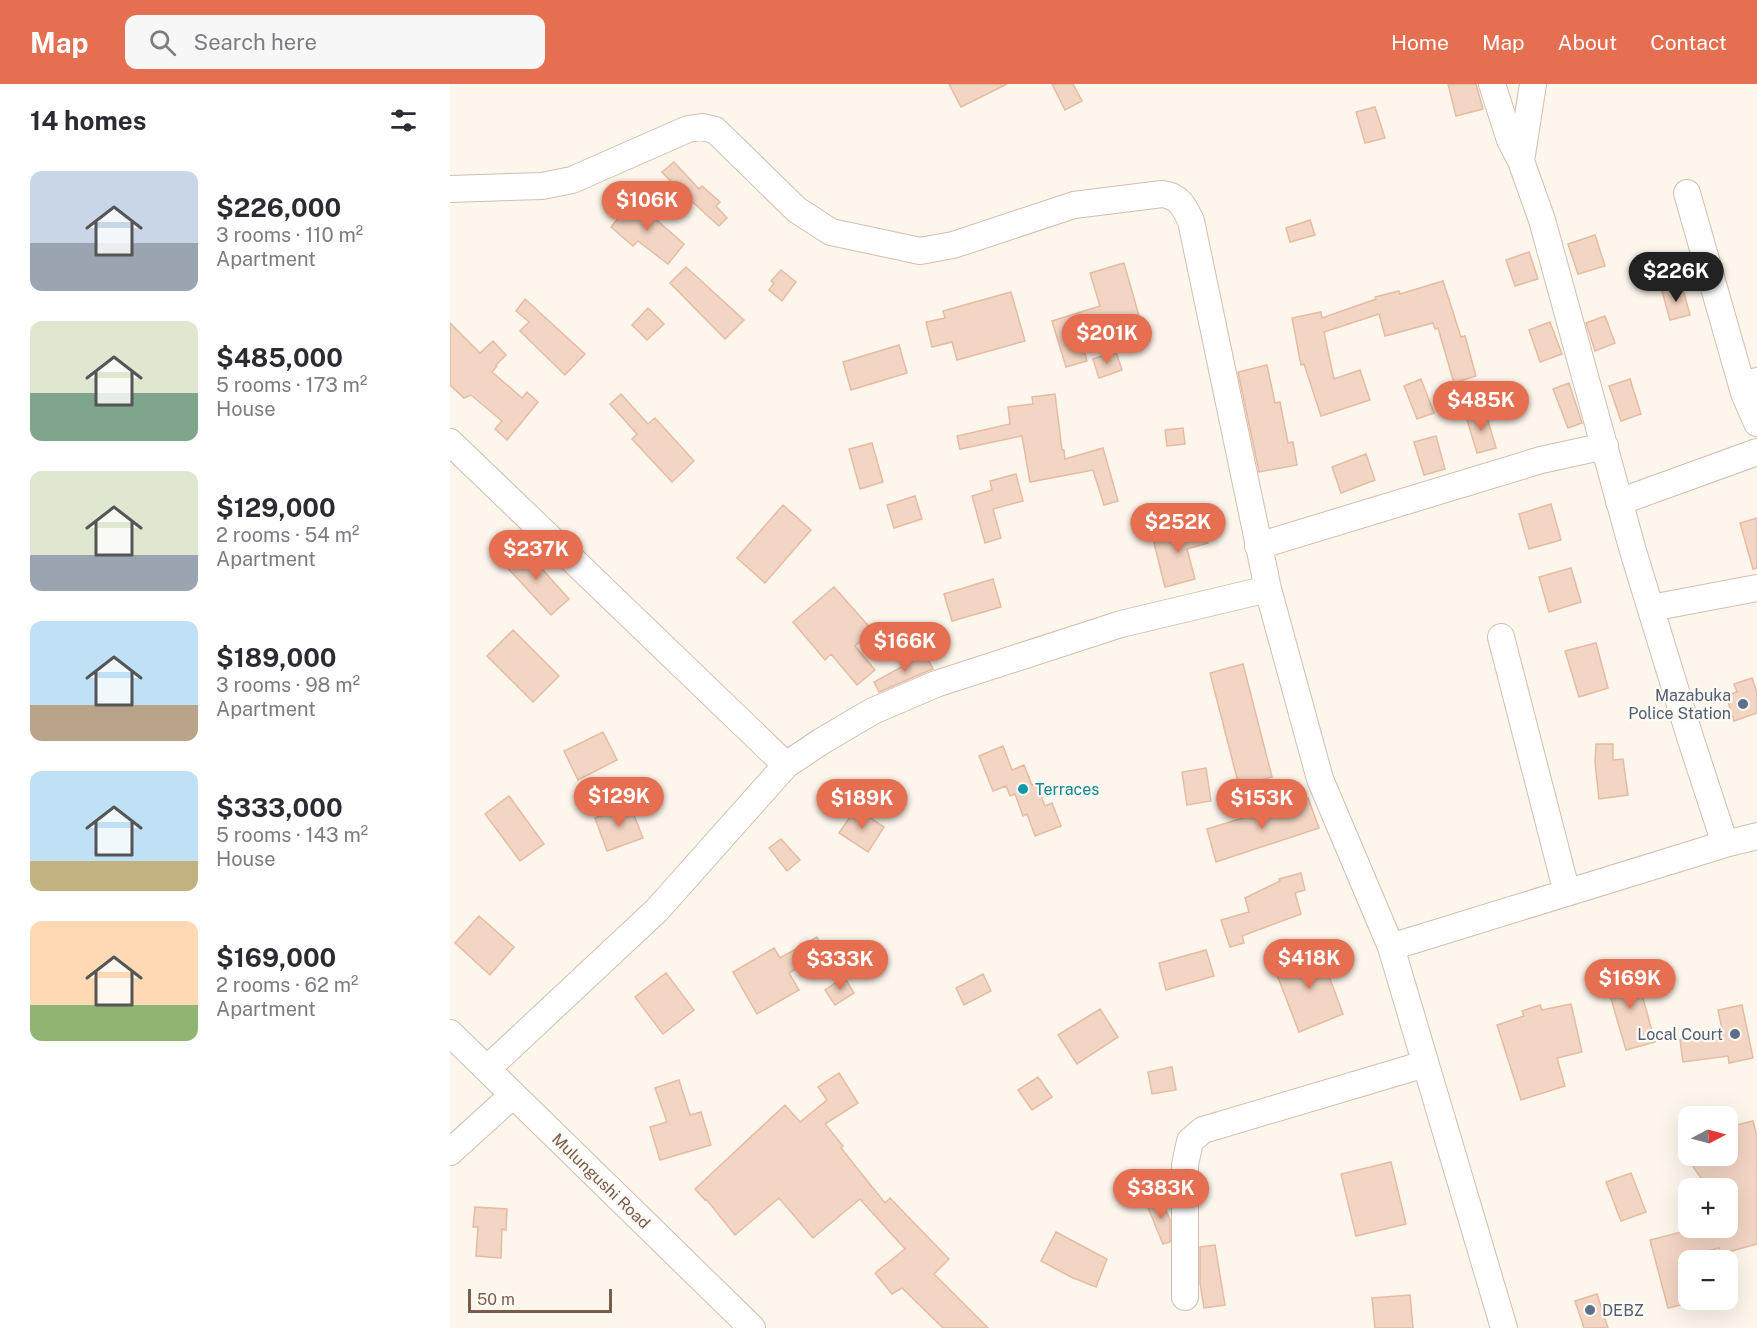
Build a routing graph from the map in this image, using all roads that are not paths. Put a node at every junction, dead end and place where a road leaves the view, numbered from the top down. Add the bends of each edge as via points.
1 (1492, 84) edge
2 (1533, 84) edge
3 (1521, 161) junction
4 (450, 189) edge
5 (1687, 193) dead end
6 (1750, 387) edge
7 (1757, 423) edge
8 (450, 442) edge
9 (1605, 446) junction
10 (1757, 452) edge
11 (1619, 502) junction
12 (1258, 546) junction
13 (1757, 588) edge
14 (1268, 590) junction
15 (1651, 608) junction
16 (1501, 637) dead end
17 (786, 765) junction
18 (1745, 842) edge
19 (1567, 893) junction
20 (1391, 947) junction
21 (450, 1033) edge
22 (1425, 1064) junction
23 (487, 1069) junction
24 (513, 1095) junction
25 (450, 1152) edge
26 (1185, 1297) dead end
27 (752, 1328) edge
28 (1504, 1328) edge

1 - 3 street
2 - 3 street
3 - 9 street via 1542,220
4 - 12 street via 542,186 572,180 680,132 702,127 715,130 796,210 831,232 920,251 953,245 1074,205 1172,195 1180,200 1191,221
5 - 6 street
6 - 7 street
8 - 17 street
9 - 11 street
9 - 12 street via 1541,460
10 - 11 street
11 - 15 street
12 - 14 street
13 - 15 street
14 - 17 street via 1122,624 936,684 873,711
14 - 20 street via 1320,779
15 - 18 street
16 - 19 street
17 - 23 street via 657,910
18 - 19 street
19 - 20 street
20 - 22 street
21 - 23 street, Mulungushi Road
22 - 26 street via 1203,1130 1191,1141 1185,1166
22 - 28 street
23 - 24 street, Mulungushi Road
24 - 25 street
24 - 27 street, Mulungushi Road

